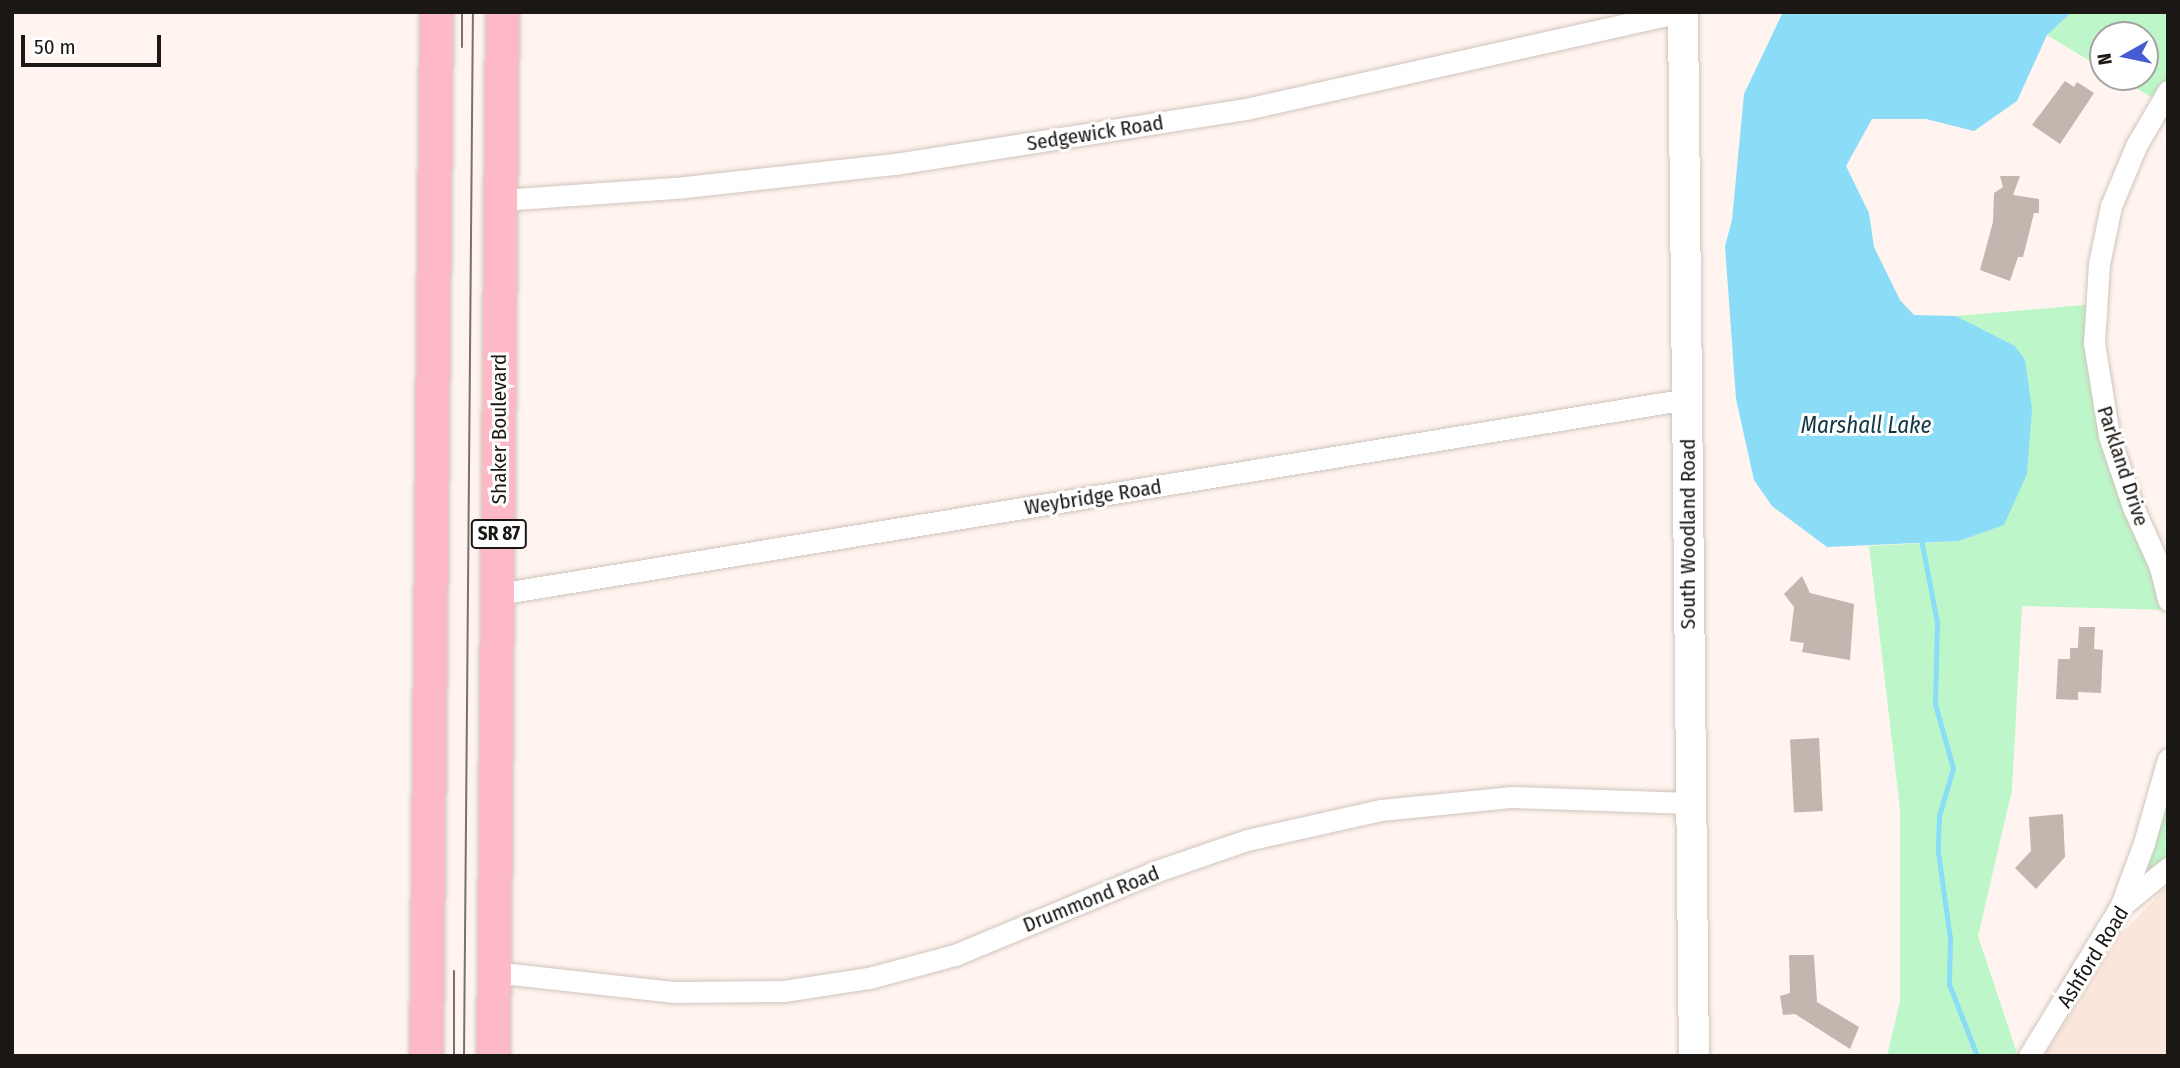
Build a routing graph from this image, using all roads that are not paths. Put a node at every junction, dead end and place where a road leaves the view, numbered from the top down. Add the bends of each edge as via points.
1 (436, 12) edge
2 (502, 12) edge
3 (1681, 12) edge
4 (2168, 90) edge
5 (501, 200) junction
6 (1687, 399) junction
7 (498, 594) junction
8 (2168, 600) edge
9 (2167, 772) edge
10 (1690, 803) junction
11 (2168, 868) edge
12 (2120, 907) junction
13 (493, 972) junction
14 (426, 1056) edge
15 (492, 1056) edge
16 (1694, 1056) edge
17 (2029, 1056) edge

1 - 14 main road
2 - 5 main road, Shaker Boulevard / SR 87
3 - 5 street, Sedgewick Road via 1246,109 895,164 685,187
3 - 6 street, South Woodland Road
4 - 8 street, Parkland Drive via 2136,146 2111,206 2099,264 2094,343 2109,436 2160,567
5 - 7 main road, Shaker Boulevard / SR 87
6 - 7 street, Weybridge Road
6 - 10 street, South Woodland Road
7 - 13 main road, Shaker Boulevard / SR 87
9 - 12 street
10 - 13 street, Drummond Road via 1511,797 1381,810 1247,840 1153,872 955,955 869,978 785,991 673,992
10 - 16 street, South Woodland Road
11 - 12 street, Ashford Road
12 - 17 street, Ashford Road
13 - 15 main road, Shaker Boulevard / SR 87

